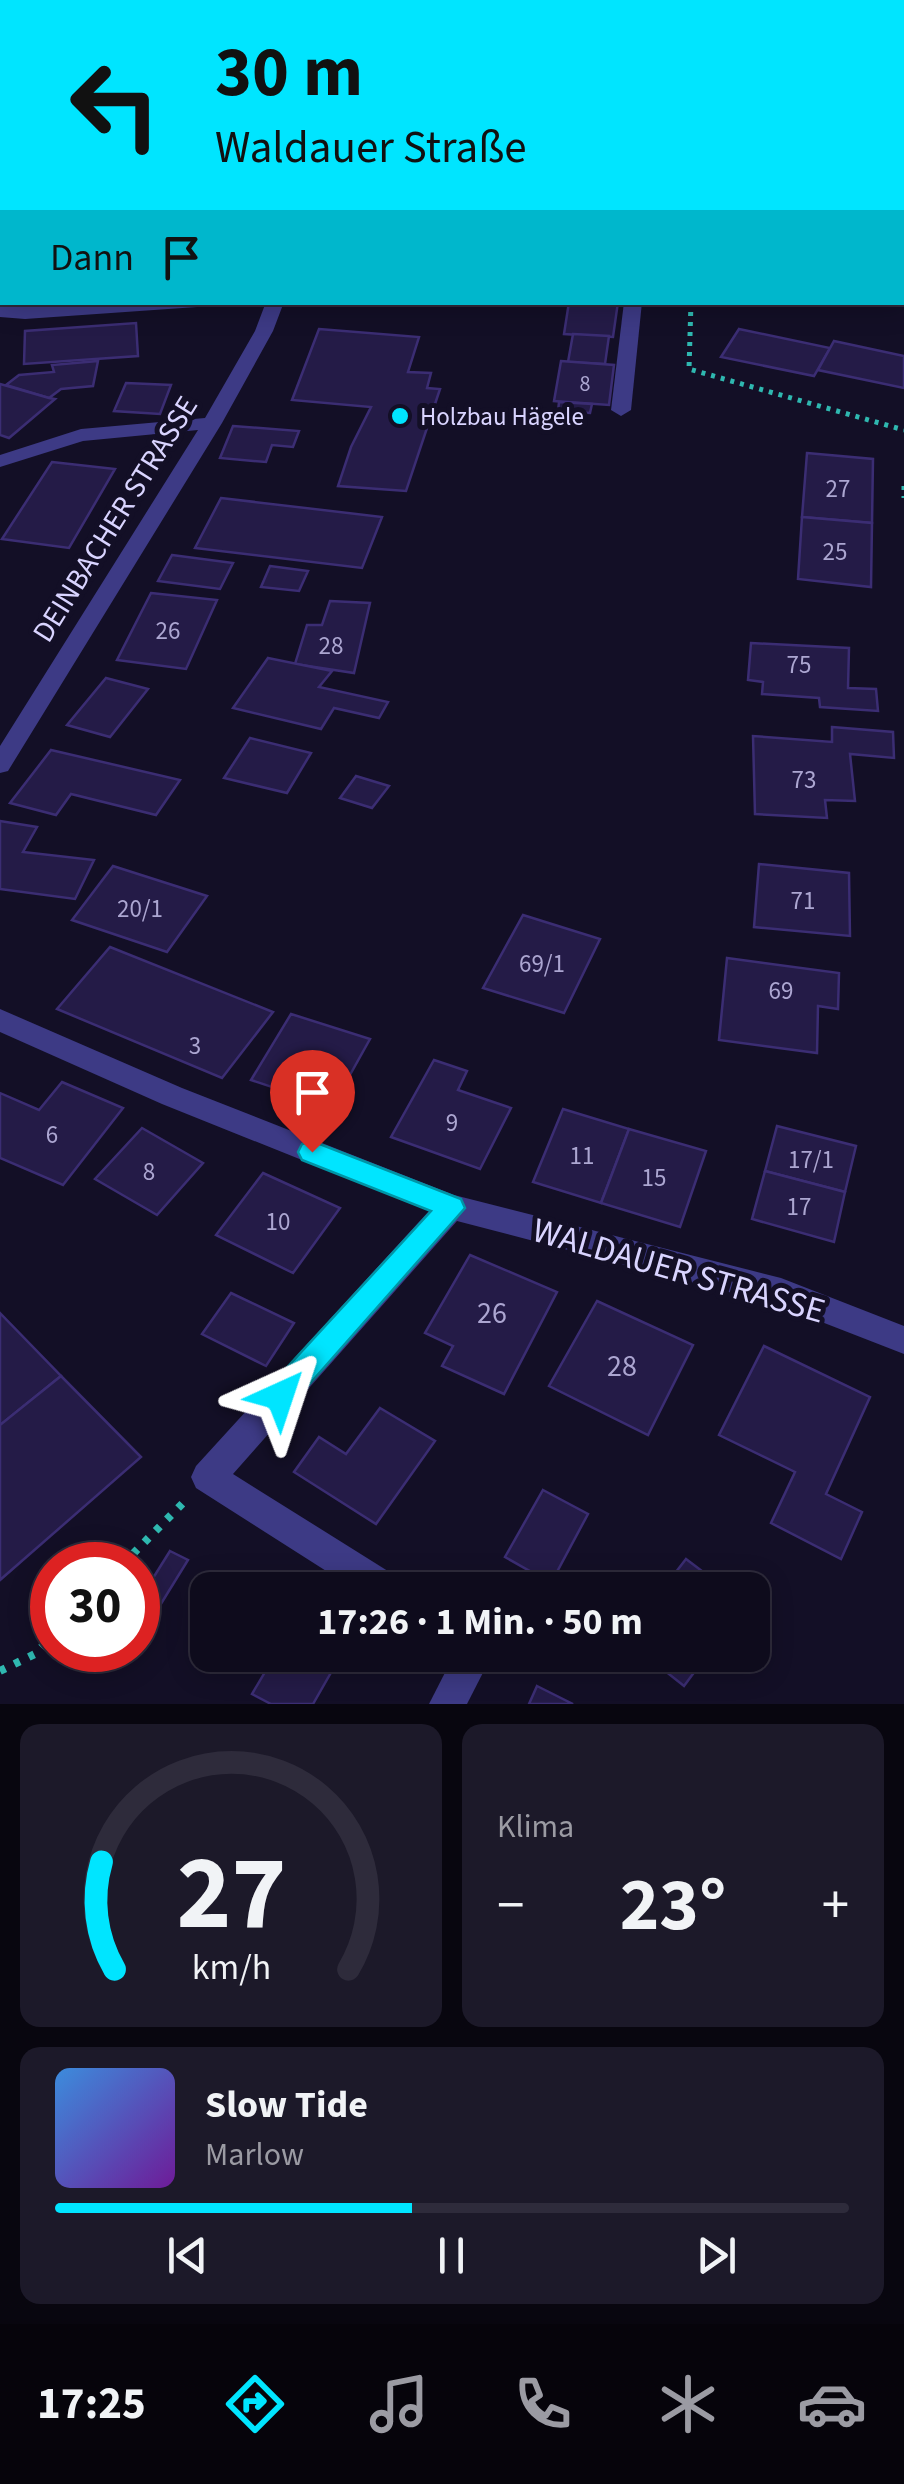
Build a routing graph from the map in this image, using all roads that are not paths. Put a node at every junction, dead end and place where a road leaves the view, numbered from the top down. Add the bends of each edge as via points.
1 (154, 305) edge
2 (274, 305) edge
3 (633, 305) edge
4 (0, 312) edge
5 (25, 314) junction
6 (0, 328) edge
7 (621, 410) dead end
8 (212, 423) junction
9 (0, 461) edge
10 (0, 765) edge
11 (0, 1020) edge
12 (451, 1208) junction
13 (904, 1340) edge
14 (359, 1572) edge
15 (465, 1672) edge
16 (447, 1704) edge

1 - 5 street
2 - 8 street, DEINBACHER STRASSE
3 - 7 street
4 - 5 street
5 - 6 street
8 - 9 street via 81,434
8 - 10 street, DEINBACHER STRASSE
11 - 12 street, WALDAUER STRASSE
12 - 13 street, WALDAUER STRASSE via 781,1292
12 - 14 street via 208,1476
15 - 16 street

